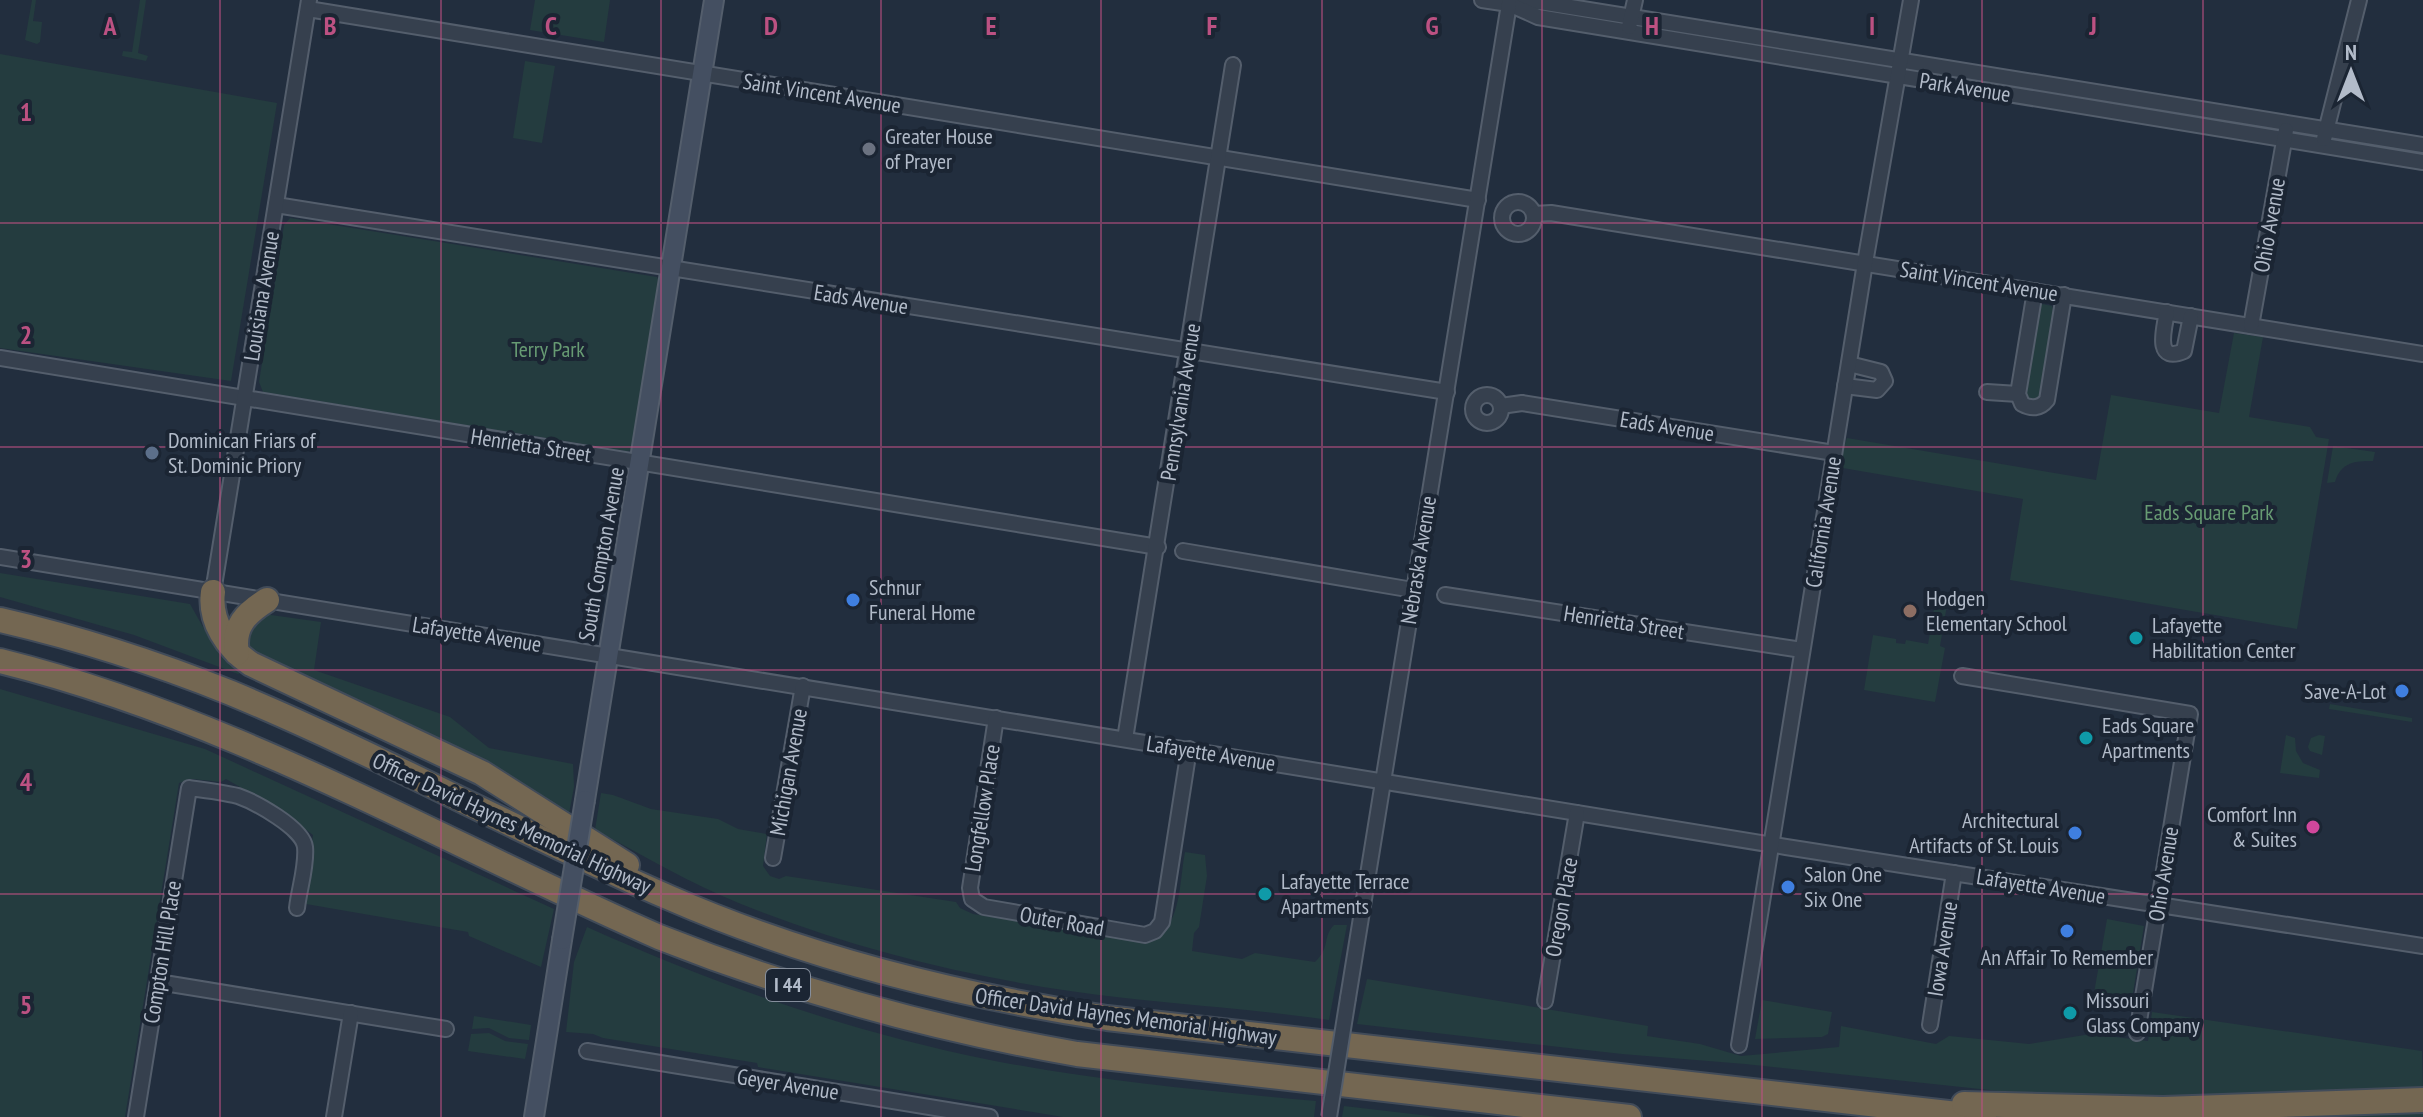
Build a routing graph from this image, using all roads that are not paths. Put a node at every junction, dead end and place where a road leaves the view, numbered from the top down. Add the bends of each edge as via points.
1 (714, 0) edge
2 (1482, 0) edge
3 (1635, 0) edge
4 (1911, 0) edge
5 (2359, 0) edge
6 (1509, 4) junction
7 (308, 5) edge
8 (1629, 25) junction
9 (1233, 65) dead end
10 (1898, 69) junction
11 (703, 73) junction
12 (2285, 131) junction
13 (2324, 137) junction
14 (2423, 145) edge
15 (1219, 157) junction
16 (2423, 162) edge
17 (1478, 200) junction
18 (276, 205) junction
19 (1534, 214) dead end
20 (1865, 263) junction
21 (671, 269) junction
22 (2035, 291) junction
23 (2064, 295) junction
24 (2167, 312) junction
25 (2191, 316) junction
26 (2251, 326) junction
27 (1187, 351) junction
28 (2423, 354) edge
29 (0, 358) edge
30 (1849, 364) junction
31 (1845, 386) junction
32 (1447, 392) junction
33 (1987, 392) dead end
34 (2018, 394) junction
35 (245, 399) junction
36 (1501, 406) dead end
37 (1834, 453) junction
38 (640, 463) junction
39 (1158, 547) junction
40 (1183, 551) dead end
41 (0, 557) edge
42 (1413, 590) junction
43 (213, 592) junction
44 (1445, 595) dead end
45 (267, 600) junction
46 (0, 620) edge
47 (1802, 650) junction
48 (237, 653) junction
49 (608, 655) junction
50 (0, 661) edge
51 (1962, 676) dead end
52 (803, 686) junction
53 (996, 718) junction
54 (1125, 739) junction
55 (1189, 749) junction
56 (1383, 781) junction
57 (1577, 813) junction
58 (1770, 844) junction
59 (773, 858) dead end
60 (1954, 873) junction
61 (670, 898) junction
62 (972, 899) joint
63 (2158, 905) junction
64 (297, 908) dead end
65 (2423, 946) edge
66 (158, 982) junction
67 (1545, 1001) dead end
68 (351, 1013) junction
69 (1930, 1025) dead end
70 (446, 1029) dead end
71 (2137, 1033) dead end
72 (1739, 1045) dead end
73 (587, 1051) dead end
74 (2423, 1100) edge
75 (1909, 1109) junction
76 (933, 1112) edge
77 (136, 1117) edge
78 (334, 1117) edge
79 (534, 1117) edge
80 (990, 1117) edge
81 (1329, 1117) edge
82 (1629, 1117) edge
83 (1984, 1117) edge

1 - 11 main road, South Compton Avenue
2 - 6 street, Park Avenue
3 - 8 street
4 - 10 street, California Avenue
5 - 13 street
6 - 8 street, Park Avenue via 1540,2
6 - 17 street, Nebraska Avenue
7 - 11 street, Saint Vincent Avenue
7 - 18 street, Louisiana Avenue
8 - 10 street, Park Avenue
9 - 15 street, Pennsylvania Avenue
10 - 12 street, Park Avenue
10 - 20 street, California Avenue
11 - 15 street, Saint Vincent Avenue
11 - 21 main road, South Compton Avenue
12 - 13 street, Park Avenue
12 - 26 street, Ohio Avenue
13 - 14 street, Park Avenue
13 - 16 street, Park Avenue
15 - 17 street, Saint Vincent Avenue
15 - 27 street, Pennsylvania Avenue
17 - 32 street, Nebraska Avenue
18 - 21 street, Eads Avenue
18 - 35 street, Louisiana Avenue
19 - 20 street, Saint Vincent Avenue
20 - 22 street, Saint Vincent Avenue
20 - 30 street, California Avenue
21 - 27 street, Eads Avenue
21 - 38 main road, South Compton Avenue
22 - 23 street, Saint Vincent Avenue
22 - 34 street
23 - 24 street, Saint Vincent Avenue
23 - 34 street via 2047,400 2029,407
24 - 25 street, Saint Vincent Avenue
24 - 25 street via 2163,347 2173,354 2184,351
25 - 26 street, Saint Vincent Avenue
26 - 28 street, Saint Vincent Avenue
27 - 32 street, Eads Avenue
27 - 39 street, Pennsylvania Avenue
29 - 35 street, Henrietta Street
30 - 31 street, California Avenue
30 - 31 street via 1876,369 1885,381 1877,390
31 - 37 street, California Avenue
32 - 42 street, Nebraska Avenue
33 - 34 street
35 - 38 street, Henrietta Street
35 - 43 street, Louisiana Avenue
36 - 37 street, Eads Avenue via 1522,403
37 - 47 street, California Avenue
38 - 39 street, Henrietta Street
38 - 49 main road, South Compton Avenue
39 - 54 street, Pennsylvania Avenue
40 - 42 street
41 - 43 street, Lafayette Avenue
42 - 56 street, Nebraska Avenue
43 - 45 street, Lafayette Avenue
43 - 48 highway via 216,622
44 - 47 street, Henrietta Street
45 - 48 highway via 240,623
45 - 49 street, Lafayette Avenue
46 - 61 highway, Officer David Haynes Memorial Highway / I 44 via 95,645 228,692
47 - 58 street, California Avenue
48 - 61 highway via 270,674 507,787
49 - 52 street, Lafayette Avenue
49 - 79 main road, South Compton Avenue, bridge
50 - 82 highway, Officer David Haynes Memorial Highway / I 44 via 92,686 226,735 659,937 864,1008 1077,1054
51 - 63 street, Ohio Avenue via 2190,714
52 - 53 street, Lafayette Avenue
52 - 59 street, Michigan Avenue
53 - 54 street, Lafayette Avenue
53 - 62 street, Longfellow Place
54 - 55 street, Lafayette Avenue
55 - 56 street, Lafayette Avenue
55 - 62 street, Outer Road via 1162,922 1155,931 1145,935 984,907
56 - 57 street, Lafayette Avenue
56 - 81 street, Nebraska Avenue, bridge
57 - 58 street, Lafayette Avenue
57 - 67 street, Oregon Place
58 - 60 street, Lafayette Avenue
58 - 72 street, California Avenue
60 - 63 street, Lafayette Avenue
60 - 69 street, Iowa Avenue
61 - 75 highway, Officer David Haynes Memorial Highway / I 44 via 833,958 1039,1007
63 - 65 street, Lafayette Avenue
63 - 71 street, Ohio Avenue
64 - 66 street, Compton Hill Place via 303,838 255,803 189,788
66 - 68 street
66 - 77 street, Compton Hill Place
68 - 70 street
68 - 78 street
73 - 76 street, Geyer Avenue
74 - 75 highway via 2220,1108 1976,1103
75 - 83 highway, Officer David Haynes Memorial Highway / I 44
76 - 80 street, Geyer Avenue

